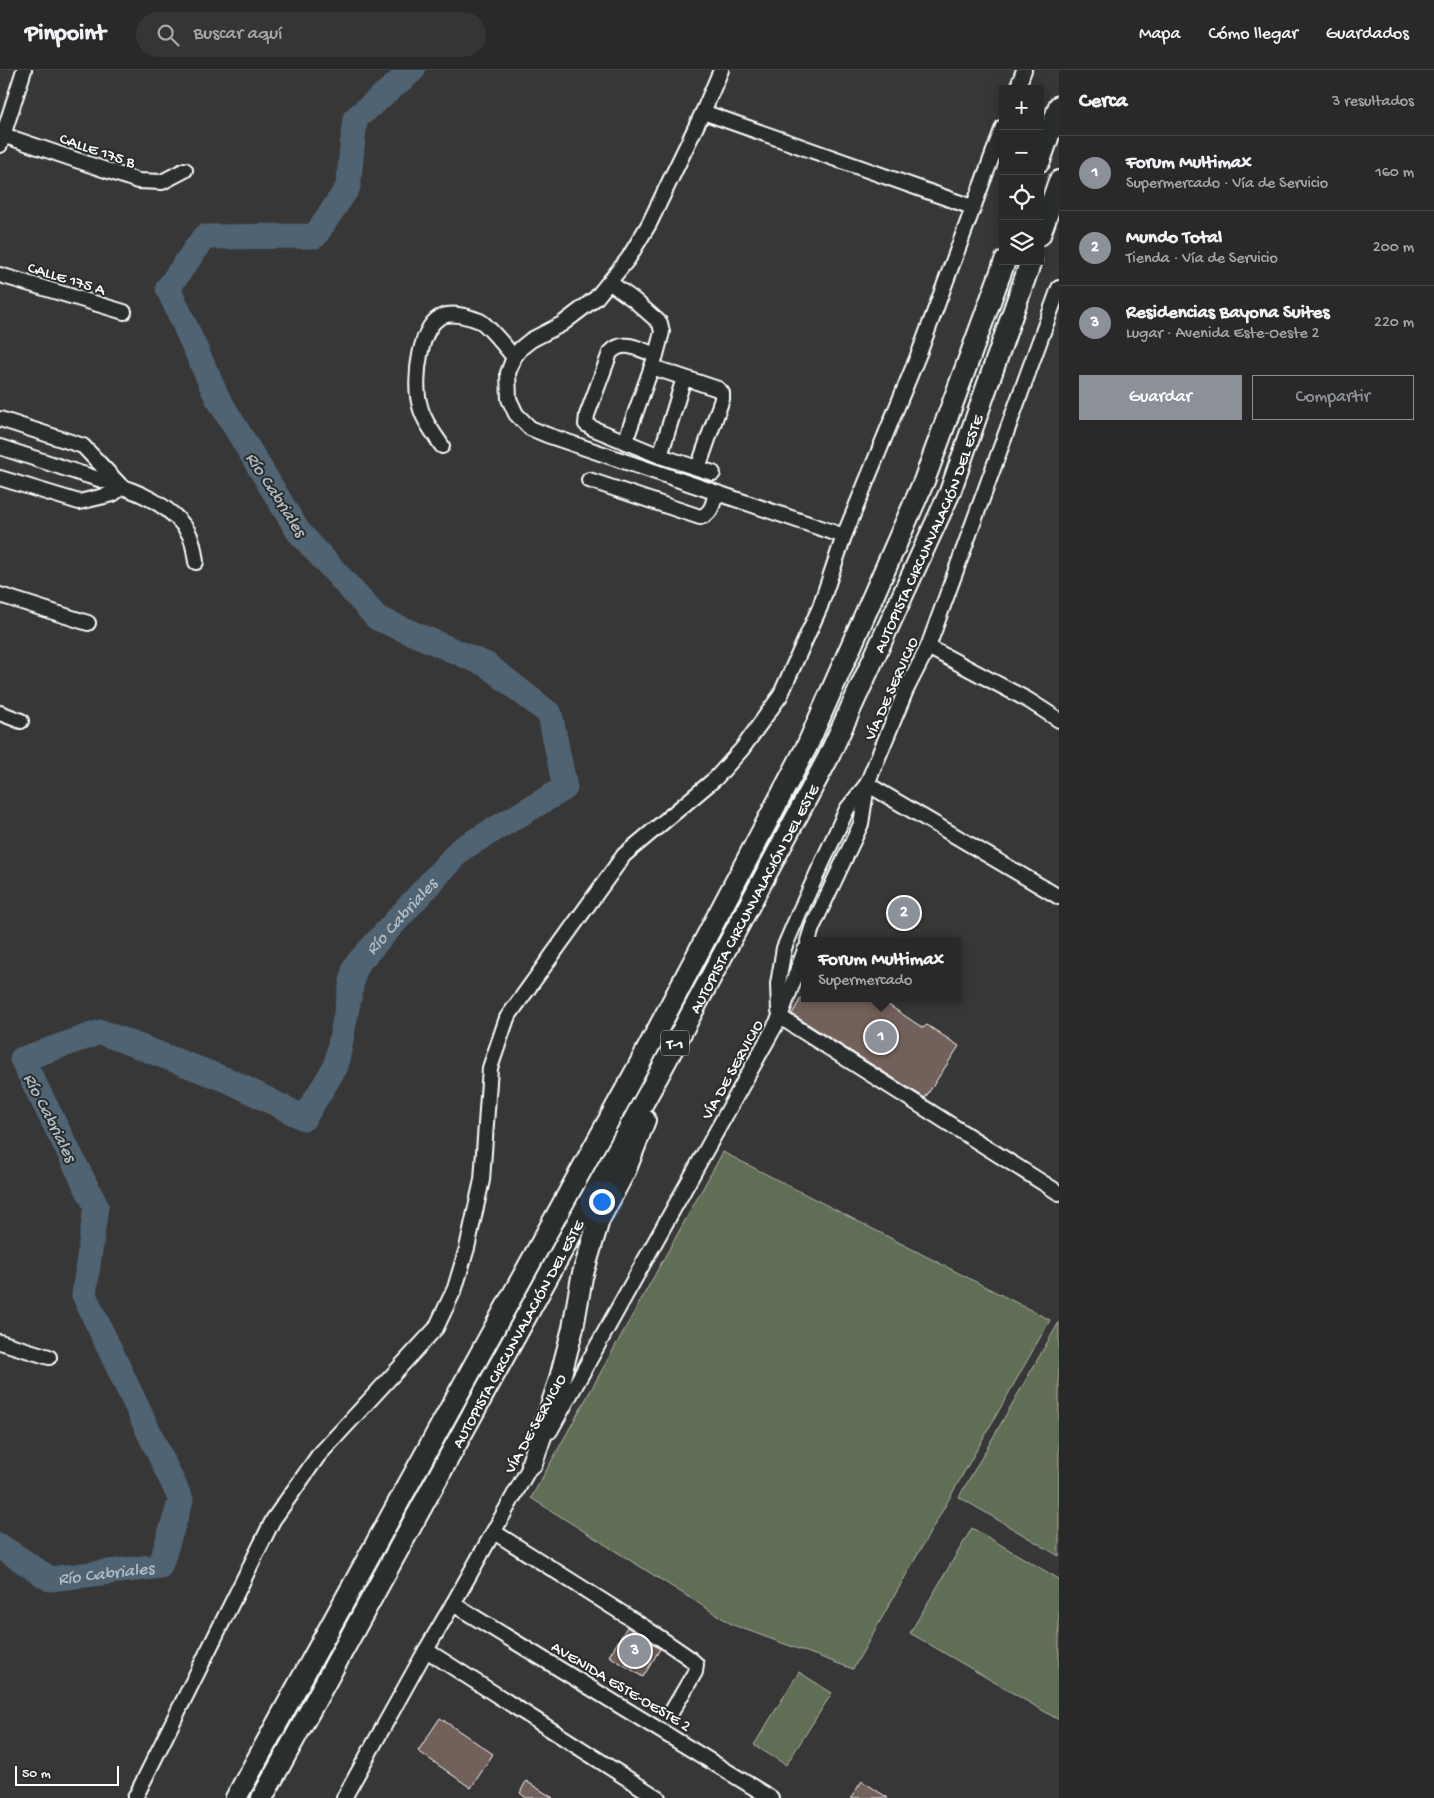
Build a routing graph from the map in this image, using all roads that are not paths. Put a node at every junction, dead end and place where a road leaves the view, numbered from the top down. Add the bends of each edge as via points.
1 (24, 70) edge
2 (721, 70) edge
3 (1024, 70) edge
4 (1019, 85) edge
5 (1059, 106) edge
6 (703, 112) junction
7 (1002, 130) edge
8 (1, 138) edge
9 (1044, 149) edge
10 (185, 170) dead end
11 (1059, 181) edge
12 (972, 207) junction
13 (1044, 224) edge
14 (1004, 265) edge
15 (1030, 265) edge
16 (0, 275) edge
17 (609, 282) junction
18 (1059, 288) edge
19 (124, 312) dead end
20 (514, 357) junction
21 (654, 361) junction
22 (684, 378) junction
23 (0, 420) edge
24 (625, 442) junction
25 (442, 446) dead end
26 (0, 447) edge
27 (660, 456) junction
28 (698, 468) junction
29 (713, 473) dead end
30 (0, 478) edge
31 (589, 480) dead end
32 (122, 487) junction
33 (716, 493) junction
34 (844, 536) junction
35 (196, 562) dead end
36 (0, 595) edge
37 (88, 623) dead end
38 (928, 647) junction
39 (0, 713) edge
40 (1059, 720) edge
41 (21, 721) dead end
42 (867, 784) junction
43 (1059, 897) edge
44 (798, 912) junction
45 (810, 934) edge
46 (801, 961) edge
47 (780, 1017) junction
48 (663, 1066) junction
49 (1059, 1193) edge
50 (0, 1342) edge
51 (48, 1357) dead end
52 (532, 1464) junction
53 (494, 1532) junction
54 (453, 1604) junction
55 (426, 1650) junction
56 (672, 1711) dead end
57 (135, 1798) edge
58 (236, 1798) edge
59 (262, 1798) edge
60 (344, 1798) edge
61 (658, 1798) edge
62 (771, 1798) edge

1 - 8 street
2 - 6 street
3 - 4 street
5 - 9 highway
6 - 12 street
6 - 17 street via 649,224 628,259
7 - 12 street
8 - 10 street, CALLE 175 B via 138,181 162,182
11 - 13 highway
12 - 34 street via 920,351
14 - 58 highway, AUTOPISTA CIRCUNVALACIÓN DEL ESTE / T-1 via 924,481 807,746 633,1076
15 - 48 highway, AUTOPISTA CIRCUNVALACIÓN DEL ESTE / T-1 via 950,492 828,758
16 - 19 street, CALLE 175 A
17 - 20 street via 596,298 562,324 531,340
17 - 21 street via 660,323 662,332
18 - 38 street, VÍA DE SERVICIO
20 - 25 street via 481,322 457,315 443,315 433,322 425,336 416,388 426,423
20 - 33 street via 508,372 509,399 516,414 530,428
21 - 22 street
21 - 24 street
21 - 24 street via 625,345 616,347 610,353 587,416 586,424
22 - 27 street
22 - 28 street via 722,393
23 - 32 street via 83,446
24 - 27 street
26 - 32 street
27 - 28 street
28 - 29 street
30 - 32 street via 80,502 113,494
31 - 33 street via 700,517 711,511
32 - 35 street via 158,504 185,527 193,540
33 - 34 street
34 - 57 street via 820,607 780,696 742,749 716,778 624,856 507,1018 490,1068 482,1180 467,1248 455,1288 436,1328 318,1456 273,1520
36 - 37 street
38 - 40 street
38 - 42 street, VÍA DE SERVICIO via 906,690
39 - 41 street
42 - 43 street
42 - 44 street, VÍA DE SERVICIO via 847,809
42 - 45 street via 861,824
44 - 45 street
44 - 47 street, VÍA DE SERVICIO via 784,948 778,984
46 - 47 street
47 - 49 street
47 - 52 street, VÍA DE SERVICIO
48 - 52 highway via 626,1169 599,1220 582,1276 559,1382
48 - 59 highway, AUTOPISTA CIRCUNVALACIÓN DEL ESTE / T-1
50 - 51 street
52 - 53 street, VÍA DE SERVICIO
53 - 54 street, VÍA DE SERVICIO
53 - 56 street via 644,1627 696,1664 695,1672
54 - 55 street, VÍA DE SERVICIO
54 - 62 street, AVENIDA ESTE-OESTE 2
55 - 60 street, VÍA DE SERVICIO
55 - 61 street

